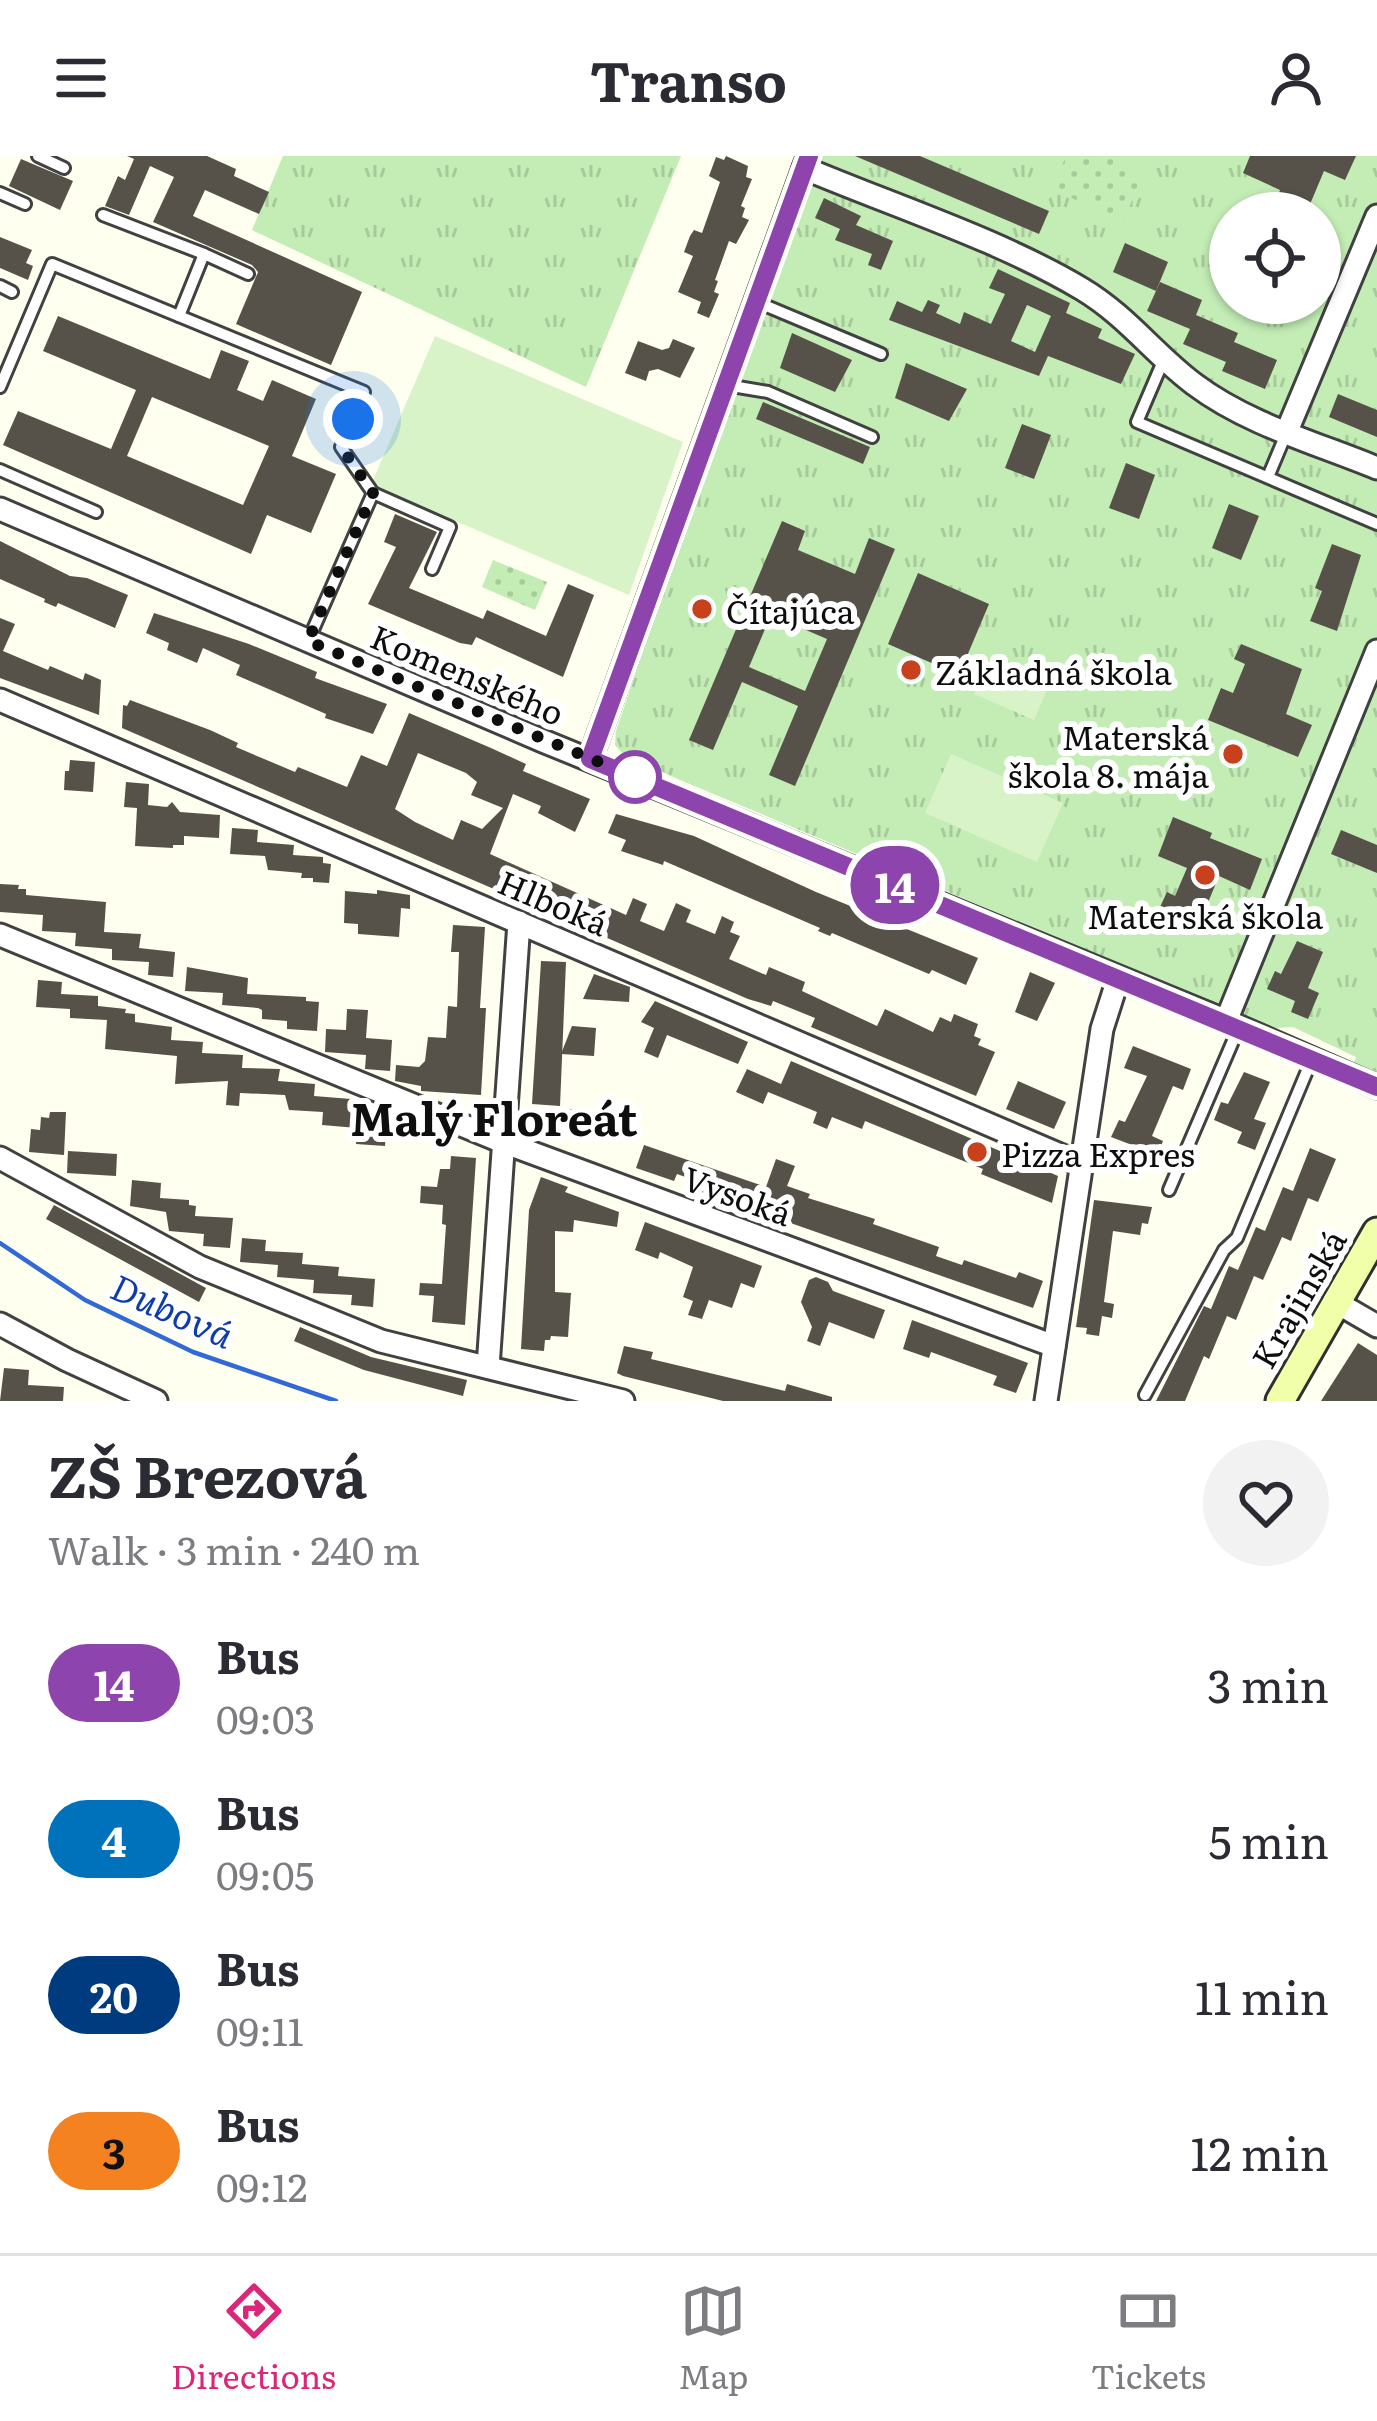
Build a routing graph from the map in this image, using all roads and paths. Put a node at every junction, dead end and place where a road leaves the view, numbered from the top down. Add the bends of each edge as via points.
1 (38, 156) edge
2 (807, 162) edge
3 (64, 168) dead end
4 (0, 193) edge
5 (25, 204) dead end
6 (103, 214) dead end
7 (1377, 216) edge
8 (204, 254) junction
9 (1370, 257) edge
10 (248, 274) dead end
11 (756, 302) junction
12 (179, 316) junction
13 (881, 354) dead end
14 (1164, 359) junction
15 (726, 385) junction
16 (0, 387) edge
17 (1287, 431) junction
18 (872, 436) dead end
19 (1377, 468) edge
20 (0, 470) edge
21 (1268, 477) junction
22 (373, 493) junction
23 (0, 509) edge
24 (96, 512) dead end
25 (1377, 524) edge
26 (432, 568) dead end
27 (308, 641) junction
28 (1377, 651) edge
29 (0, 700) edge
30 (590, 759) junction
31 (519, 922) junction
32 (0, 935) edge
33 (1118, 979) junction
34 (1232, 1024) junction
35 (1312, 1059) junction
36 (1377, 1088) edge
37 (503, 1142) junction
38 (0, 1158) edge
39 (1082, 1164) junction
40 (1169, 1190) dead end
41 (1377, 1232) edge
42 (1334, 1301) junction
43 (0, 1324) edge
44 (1377, 1326) edge
45 (1054, 1346) junction
46 (488, 1367) junction
47 (1145, 1395) dead end
48 (156, 1401) edge
49 (623, 1401) edge
50 (1046, 1401) edge
51 (1280, 1401) edge

1 - 3 lane
2 - 11 street
2 - 14 street via 1081,288
4 - 5 lane
6 - 8 lane
7 - 9 street
8 - 10 lane
8 - 12 lane
9 - 17 street
11 - 13 lane
11 - 15 street
12 - 16 lane via 52,263
12 - 22 lane via 364,392 341,447
14 - 17 street via 1234,410
14 - 21 lane via 1137,422
15 - 18 lane via 768,392
15 - 30 street
17 - 19 street
17 - 21 lane
20 - 24 lane
21 - 25 lane
22 - 26 lane via 450,527
22 - 27 lane
23 - 27 street, Komenského
27 - 30 street, Komenského
28 - 34 street
29 - 31 street, Hlboká
30 - 33 street, Komenského
31 - 37 street
31 - 39 street, Hlboká
32 - 37 street, Vysoká
33 - 34 street, Komenského
33 - 39 street via 1102,1029
34 - 35 street, Komenského
34 - 40 lane
35 - 36 street, Komenského
35 - 47 lane via 1238,1238
37 - 45 street, Vysoká
37 - 46 street
38 - 46 street via 200,1267 381,1340
39 - 45 street
41 - 42 main road, Krajinská
42 - 44 street
42 - 51 main road, Krajinská
43 - 48 street
45 - 50 street
46 - 49 street

